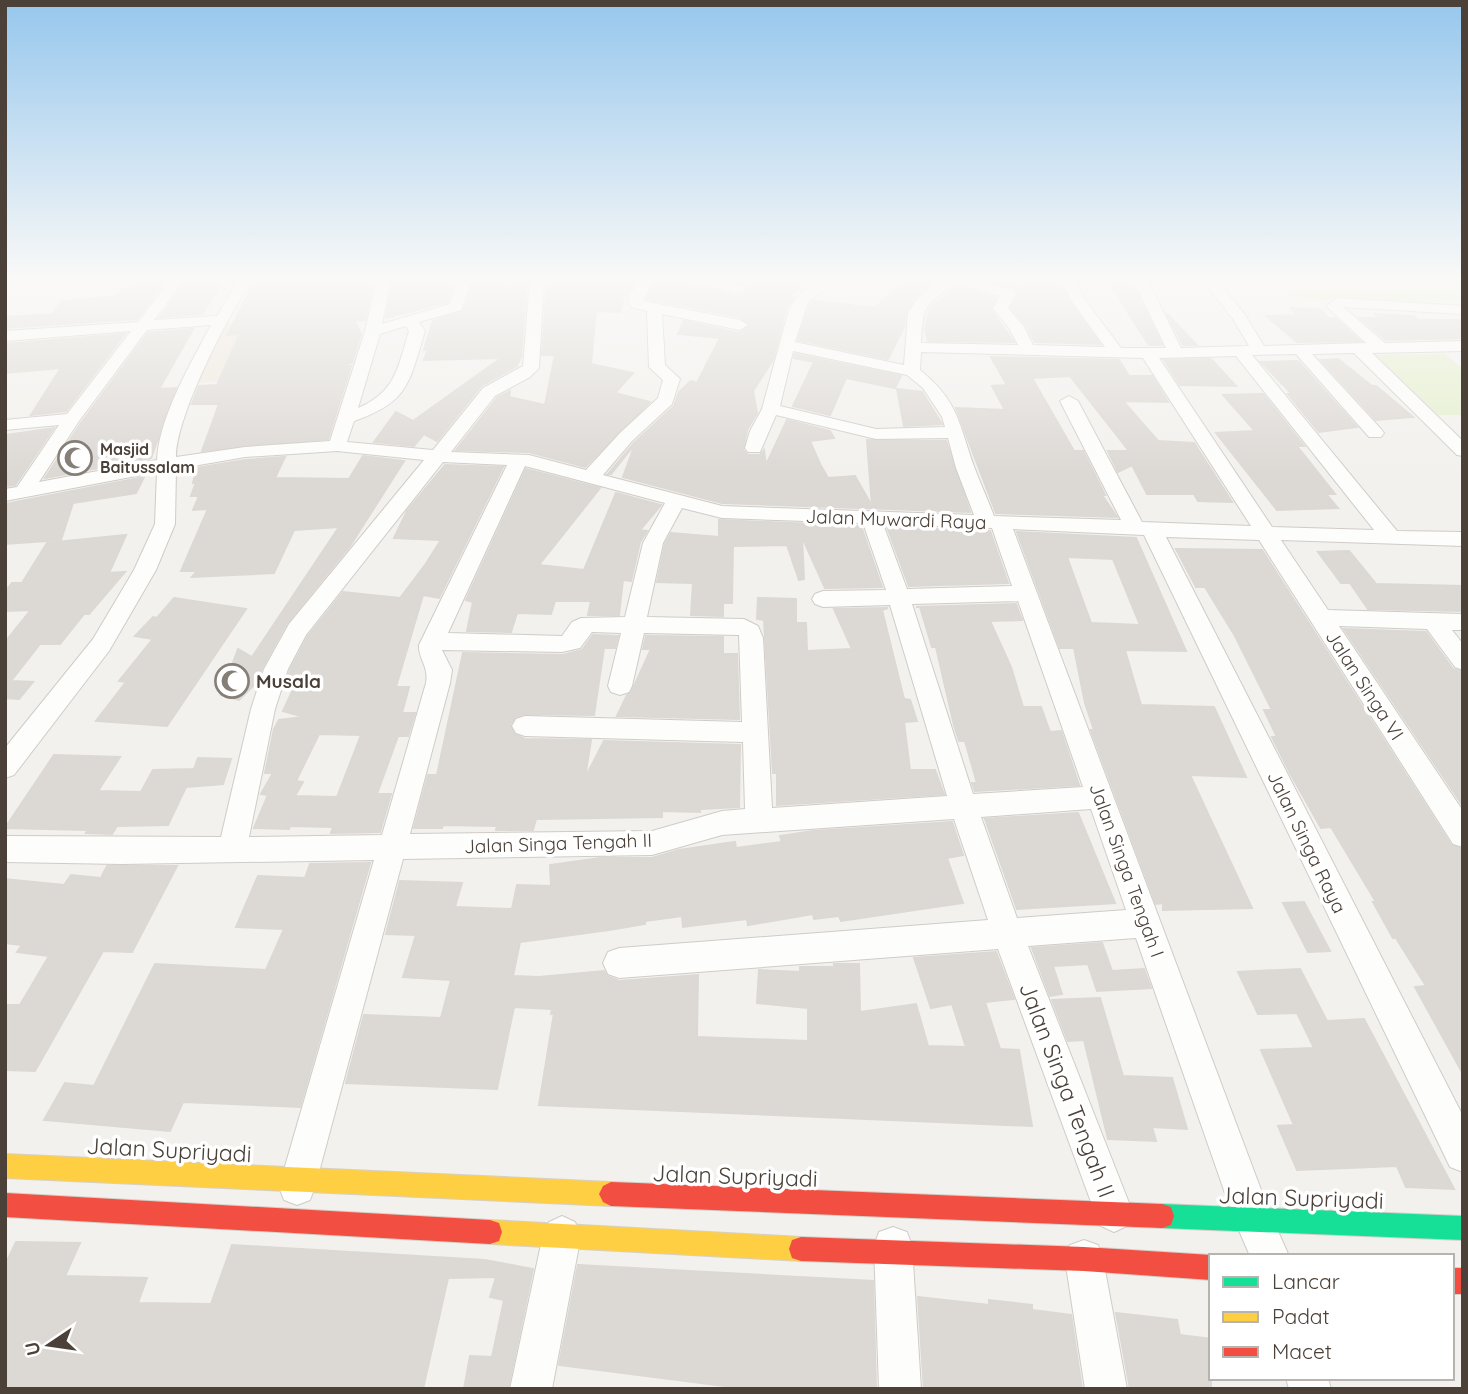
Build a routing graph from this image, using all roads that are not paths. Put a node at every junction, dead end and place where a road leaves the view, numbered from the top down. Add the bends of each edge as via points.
1 (128, 344) edge
2 (209, 344) edge
3 (369, 344) edge
4 (413, 344) edge
5 (533, 344) edge
6 (656, 344) edge
7 (1025, 344) edge
8 (1111, 344) edge
9 (1171, 344) edge
10 (1255, 344) edge
11 (1376, 344) edge
12 (786, 345) joint
13 (1463, 346) edge
14 (913, 347) joint
15 (1359, 349) junction
16 (1382, 349) junction
17 (1028, 350) junction
18 (1301, 351) junction
19 (1116, 352) junction
20 (1241, 352) junction
21 (1260, 352) junction
22 (1148, 353) junction
23 (1177, 353) junction
24 (912, 371) junction
25 (1069, 401) dead end
26 (771, 409) junction
27 (347, 417) junction
28 (72, 419) junction
29 (5, 425) edge
30 (956, 432) junction
31 (1374, 433) dead end
32 (337, 446) junction
33 (754, 448) dead end
34 (1463, 451) edge
35 (436, 456) junction
36 (519, 460) junction
37 (165, 465) junction
38 (590, 478) junction
39 (14, 494) edge
40 (675, 502) junction
41 (871, 518) junction
42 (994, 522) junction
43 (1143, 528) junction
44 (1268, 535) junction
45 (1391, 537) junction
46 (1463, 539) edge
47 (1026, 593) junction
48 (900, 598) junction
49 (823, 599) dead end
50 (1321, 618) junction
51 (1433, 621) junction
52 (1463, 622) edge
53 (636, 625) junction
54 (433, 641) junction
55 (1463, 661) edge
56 (620, 686) dead end
57 (524, 726) dead end
58 (756, 732) junction
59 (5, 767) edge
60 (1101, 797) junction
61 (964, 808) junction
62 (759, 820) junction
63 (1463, 835) edge
64 (391, 848) junction
65 (5, 849) edge
66 (232, 849) junction
67 (1146, 923) junction
68 (1006, 933) junction
69 (618, 963) dead end
70 (1463, 1154) edge
71 (5, 1166) edge
72 (299, 1179) junction
73 (621, 1194) junction
74 (890, 1204) junction
75 (5, 1205) edge
76 (1114, 1213) junction
77 (1253, 1219) junction
78 (288, 1220) junction
79 (618, 1227) junction
80 (1463, 1228) edge
81 (562, 1235) junction
82 (893, 1254) junction
83 (1269, 1254) edge
84 (1084, 1259) junction
85 (1209, 1268) edge
86 (531, 1389) edge
87 (901, 1389) edge
88 (1106, 1389) edge

1 - 28 street
2 - 37 street via 167,443
3 - 27 street
4 - 27 street via 406,372 388,401
5 - 35 street via 531,368 489,392
6 - 38 street via 657,367 672,379 666,400 626,436
7 - 17 street
8 - 19 street
9 - 23 street
10 - 21 street
11 - 16 street
12 - 24 street
12 - 26 street
13 - 16 street
14 - 17 street
14 - 24 street
15 - 16 street
15 - 18 street
15 - 34 street
17 - 19 street
18 - 21 street
18 - 31 street
19 - 22 street
20 - 21 street
20 - 23 street
20 - 45 street
22 - 23 street
22 - 44 street, Jalan Singa VI
24 - 30 street, Jalan Singa Tengah I via 937,395
25 - 43 street, Jalan Singa Raya
26 - 30 street via 876,434
26 - 33 street
27 - 32 street
28 - 29 street
28 - 39 street
30 - 42 street, Jalan Singa Tengah I via 965,468
32 - 35 street, Jalan Muwardi Raya
32 - 37 street, Jalan Muwardi Raya via 245,452
35 - 36 street, Jalan Muwardi Raya
35 - 66 street via 297,630 276,669
36 - 38 street, Jalan Muwardi Raya
36 - 54 street
37 - 39 street, Jalan Muwardi Raya
37 - 59 street via 165,524 145,570 101,645
38 - 40 street, Jalan Muwardi Raya
40 - 41 street, Jalan Muwardi Raya via 722,512
40 - 53 street via 653,543
41 - 42 street, Jalan Muwardi Raya
41 - 48 street, Jalan Singa Tengah II
42 - 43 street, Jalan Muwardi Raya
42 - 47 street, Jalan Singa Tengah I
43 - 44 street, Jalan Muwardi Raya
43 - 70 street, Jalan Singa Raya
44 - 45 street, Jalan Muwardi Raya
44 - 50 street, Jalan Singa VI
45 - 46 street, Jalan Muwardi Raya
47 - 48 street
47 - 60 street, Jalan Singa Tengah I
48 - 49 street
48 - 61 street, Jalan Singa Tengah II
50 - 51 street
50 - 63 street, Jalan Singa VI
51 - 52 street
51 - 55 street
53 - 54 street via 583,624 572,642 562,644
53 - 56 street
53 - 58 street via 744,626 751,638
54 - 64 street via 430,650 440,670 438,683
57 - 58 street
58 - 62 street
60 - 61 street, Jalan Singa Tengah II
60 - 67 street, Jalan Singa Tengah I
61 - 62 street, Jalan Singa Tengah II
61 - 68 street, Jalan Singa Tengah II
62 - 64 street, Jalan Singa Tengah II via 722,823 652,843
64 - 66 street, Jalan Singa Tengah II
64 - 72 street
65 - 66 street, Jalan Singa Tengah II
67 - 68 street
67 - 77 street, Jalan Singa Tengah I
68 - 69 street
68 - 76 street, Jalan Singa Tengah II
71 - 72 street, Jalan Supriyadi
72 - 73 street, Jalan Supriyadi
72 - 78 street
73 - 74 street, Jalan Supriyadi
73 - 79 street
74 - 76 street, Jalan Supriyadi
74 - 82 street
75 - 78 street
76 - 77 street, Jalan Supriyadi
77 - 80 street, Jalan Supriyadi
77 - 83 street, Jalan Singa Tengah I
78 - 81 street
79 - 81 street
79 - 82 street
81 - 86 street
82 - 84 street
82 - 87 street
84 - 85 street
84 - 88 street

